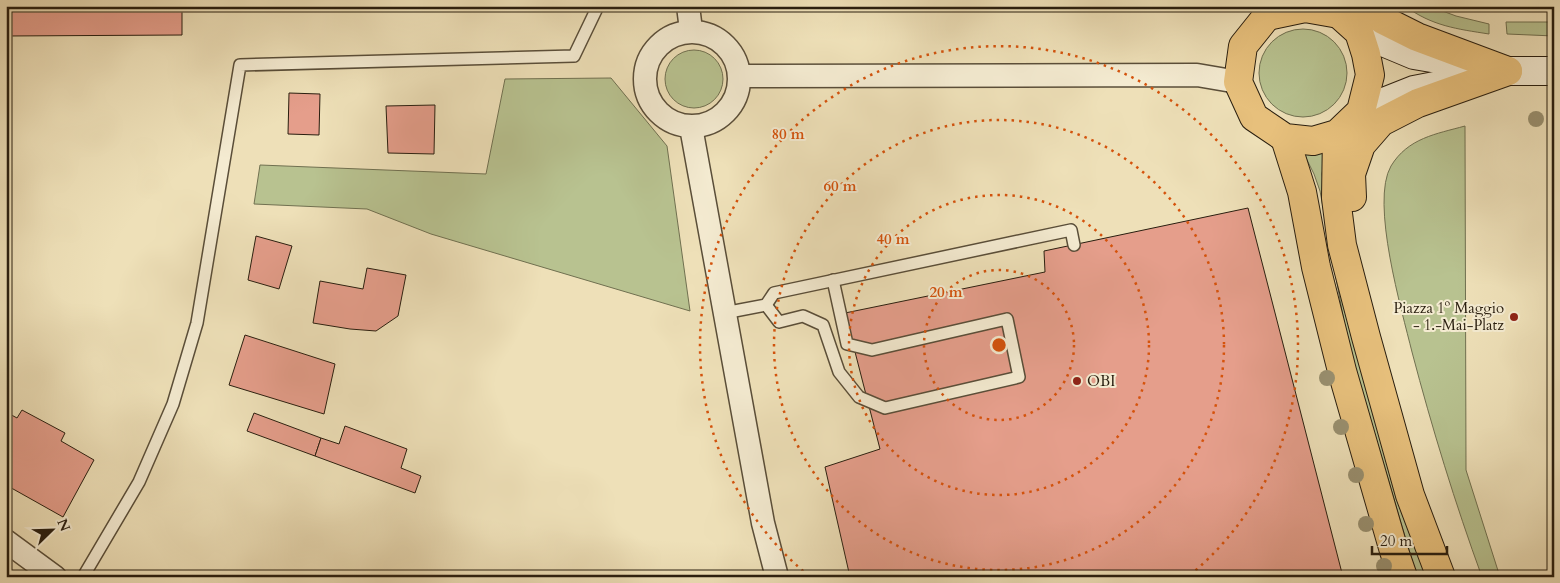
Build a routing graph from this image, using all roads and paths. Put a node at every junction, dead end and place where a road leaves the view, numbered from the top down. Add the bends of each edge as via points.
1 (598, 6) edge
2 (688, 6) edge
3 (1368, 6) edge
4 (1337, 10) edge
5 (1268, 11) edge
6 (691, 30) junction
7 (1359, 32) junction
8 (1508, 71) junction
9 (1554, 71) edge
10 (740, 76) junction
11 (1238, 82) junction
12 (1361, 111) junction
13 (691, 128) junction
14 (1337, 134) junction
15 (1285, 138) junction
16 (1074, 245) dead end
17 (833, 280) junction
18 (766, 306) junction
19 (724, 313) junction
20 (1366, 337) junction
21 (6, 541) edge
22 (55, 577) edge
23 (83, 577) edge
24 (777, 577) edge
25 (1403, 577) edge
26 (1442, 577) edge

1 - 23 lane via 574,56 240,64 197,323 173,404 139,482
2 - 6 street
3 - 8 main road via 1383,20 1417,37
4 - 5 main road
4 - 7 main road
5 - 11 main road via 1243,46
6 - 10 street via 711,35 732,52
6 - 13 street via 665,38 648,59 644,82 651,105 668,121
7 - 8 main road via 1414,55
7 - 12 main road via 1370,75
8 - 9 main road
8 - 12 main road via 1414,90
8 - 20 main road via 1418,102 1381,122 1361,145 1351,174
10 - 11 street via 1197,75
10 - 13 street via 735,101 719,119
11 - 15 main road via 1254,117
12 - 14 main road
13 - 19 street
14 - 15 main road via 1313,141
14 - 20 main road via 1336,198 1342,245
15 - 25 main road via 1302,192 1316,267 1342,371
16 - 17 lane via 1071,230
17 - 18 lane via 774,293
17 - 18 lane via 847,344 872,350 1007,319 1019,376 885,408 859,397 839,372 823,325 803,316 779,322
18 - 19 lane
19 - 24 street via 763,524
20 - 26 main road via 1410,495
21 - 22 street

